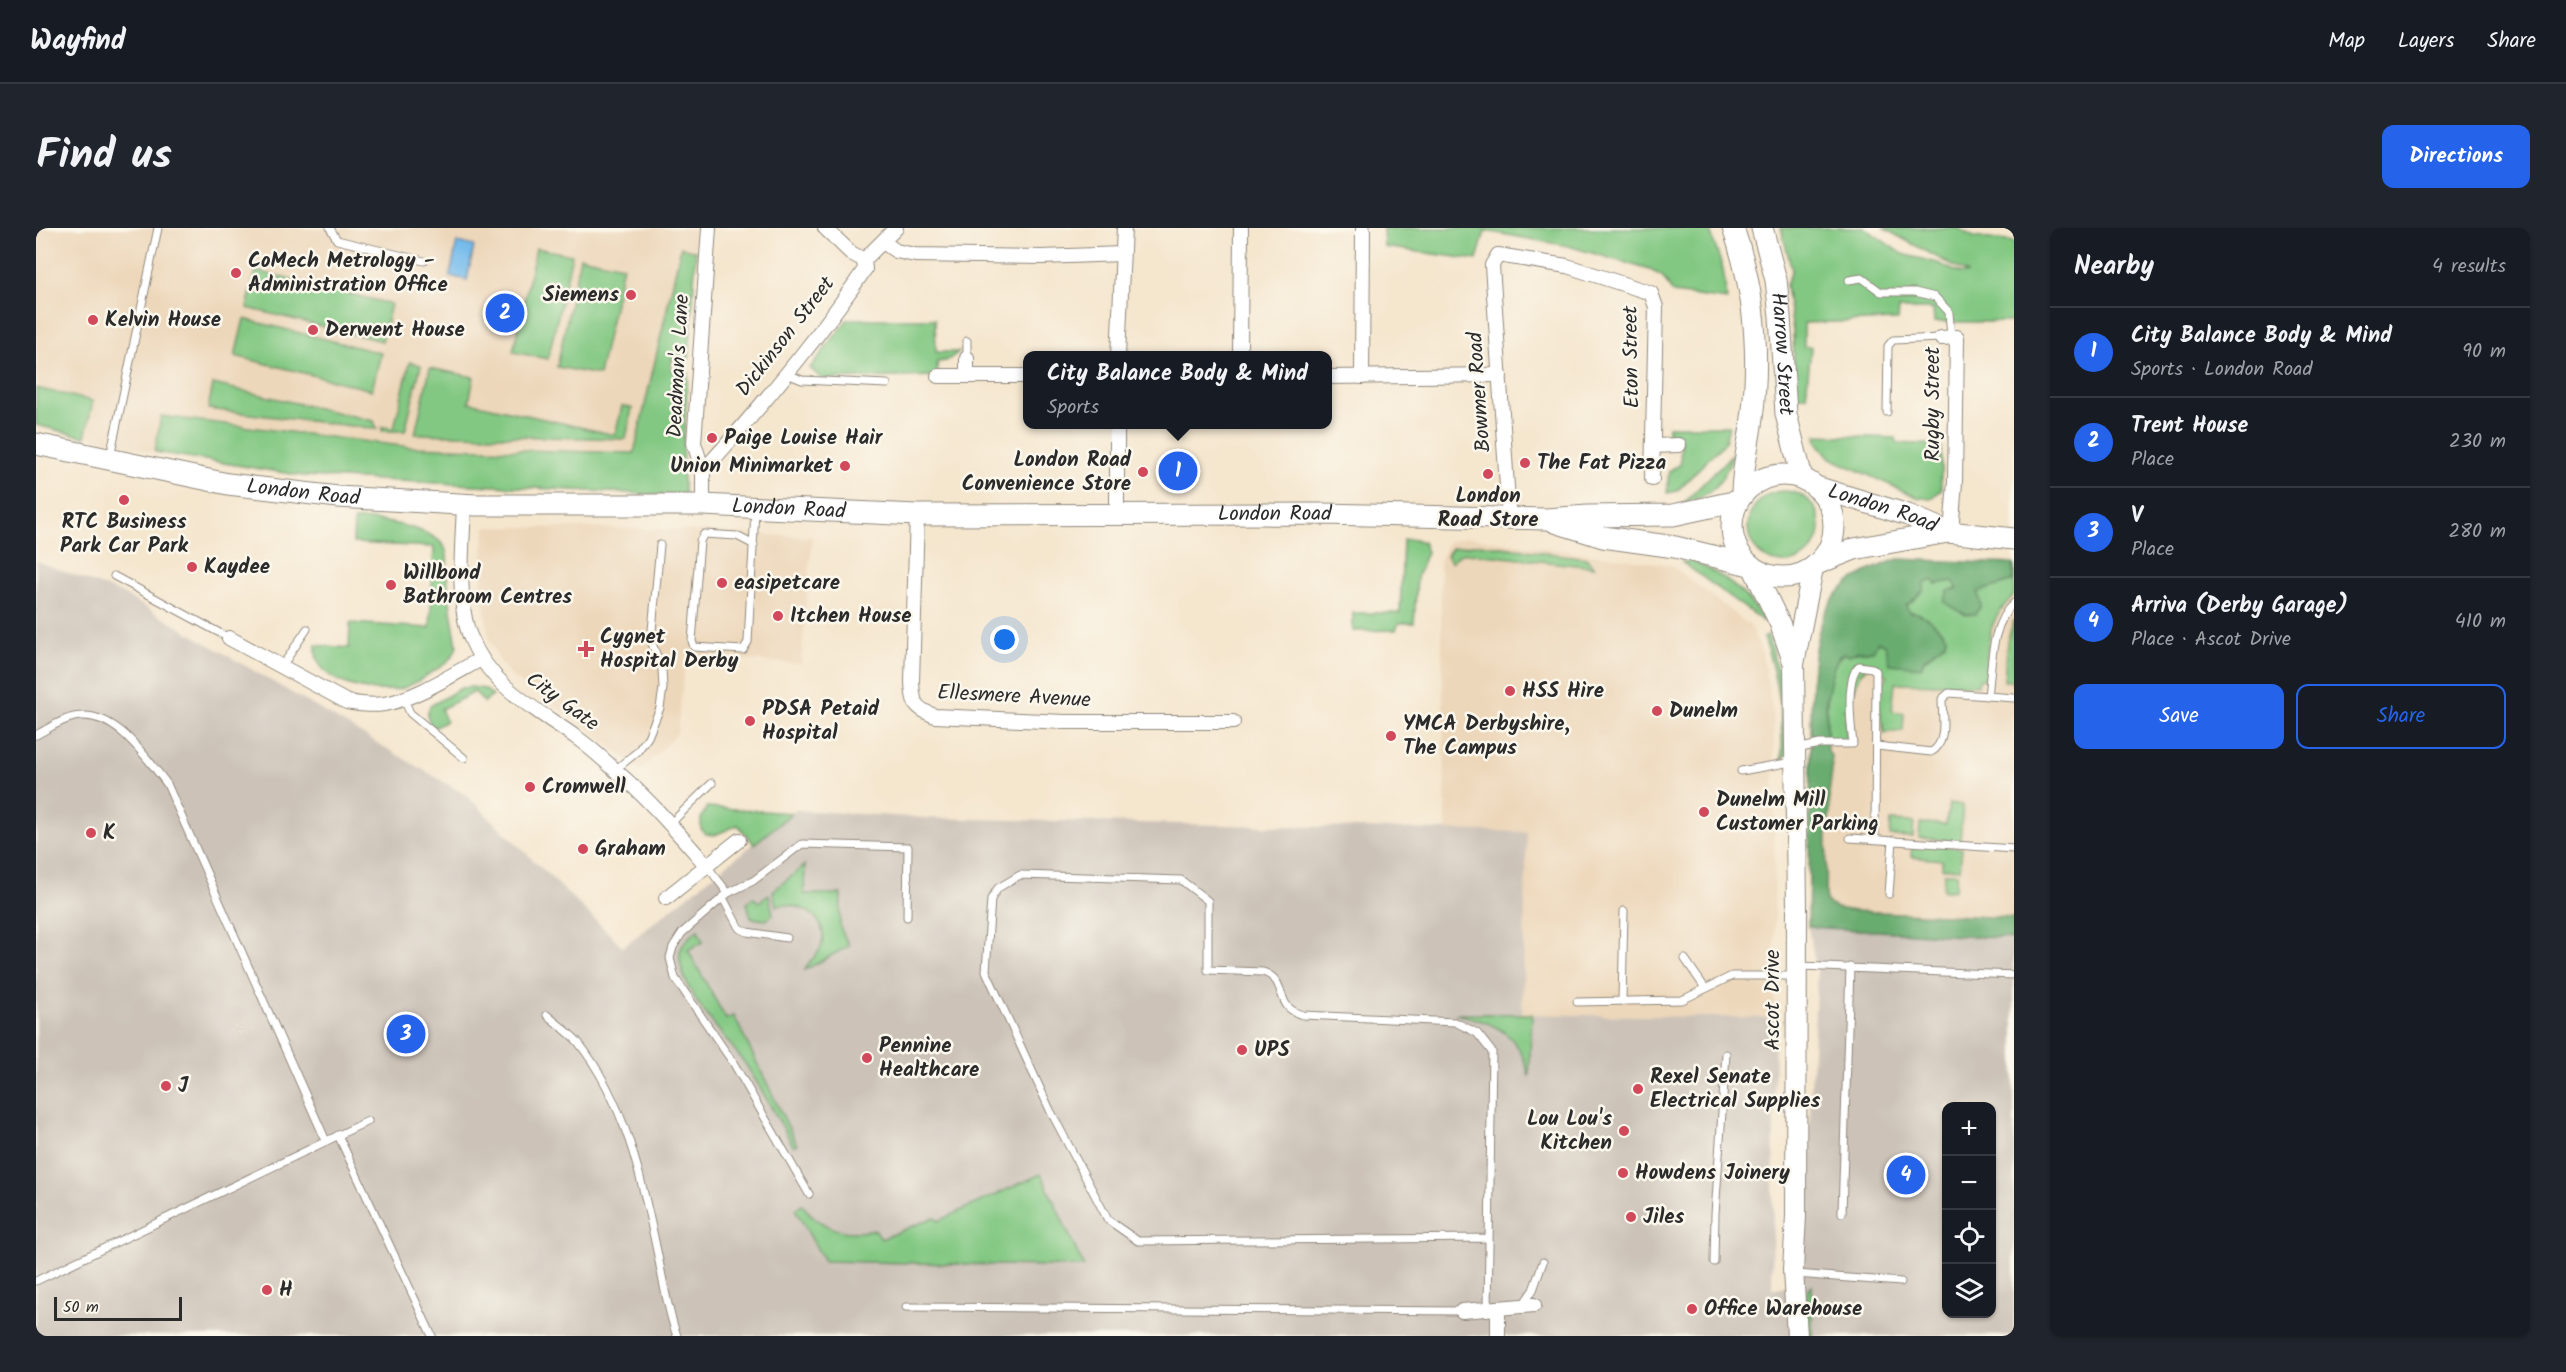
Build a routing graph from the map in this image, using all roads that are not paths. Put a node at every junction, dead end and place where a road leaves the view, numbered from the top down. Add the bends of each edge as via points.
1 (158, 228) edge
2 (330, 228) edge
3 (709, 228) edge
4 (825, 228) edge
5 (896, 228) edge
6 (1124, 228) edge
7 (1241, 228) edge
8 (1363, 228) edge
9 (1733, 228) edge
10 (1762, 228) edge
11 (884, 242) junction
12 (1122, 254) junction
13 (864, 260) junction
14 (424, 261) dead end
15 (1492, 265) joint
16 (1849, 280) dead end
17 (1946, 338) junction
18 (967, 341) dead end
19 (1118, 351) edge
20 (1240, 351) edge
21 (967, 358) joint
22 (787, 374) junction
23 (1500, 375) junction
24 (938, 376) dead end
25 (967, 376) junction
26 (1023, 376) edge
27 (1332, 377) edge
28 (1362, 377) junction
29 (887, 384) dead end
30 (1887, 412) dead end
31 (1117, 429) edge
32 (36, 444) edge
33 (1679, 445) dead end
34 (1653, 446) junction
35 (109, 459) junction
36 (703, 471) junction
37 (1652, 479) dead end
38 (1809, 483) junction
39 (1740, 498) junction
40 (464, 504) junction
41 (703, 505) junction
42 (755, 507) junction
43 (1117, 513) junction
44 (917, 515) junction
45 (1509, 516) junction
46 (1546, 519) junction
47 (1949, 533) junction
48 (2014, 539) edge
49 (660, 545) dead end
50 (754, 545) junction
51 (1816, 565) junction
52 (1751, 567) junction
53 (114, 576) dead end
54 (2014, 603) edge
55 (307, 629) dead end
56 (229, 638) joint
57 (481, 659) junction
58 (1794, 664) junction
59 (282, 666) junction
60 (1989, 696) junction
61 (403, 697) junction
62 (2014, 698) edge
63 (1233, 722) dead end
64 (36, 735) edge
65 (1877, 746) junction
66 (1796, 755) junction
67 (464, 758) dead end
68 (615, 770) junction
69 (1741, 771) dead end
70 (712, 783) dead end
71 (670, 824) junction
72 (1850, 838) dead end
73 (1875, 838) junction
74 (739, 840) dead end
75 (1893, 840) junction
76 (2014, 849) edge
77 (707, 866) junction
78 (1889, 894) dead end
79 (726, 896) junction
80 (666, 898) dead end
81 (1624, 911) dead end
82 (906, 917) dead end
83 (787, 938) dead end
84 (1685, 959) dead end
85 (1850, 967) junction
86 (1797, 971) junction
87 (2014, 975) edge
88 (1705, 988) junction
89 (1622, 1001) junction
90 (1577, 1002) dead end
91 (547, 1015) dead end
92 (1726, 1054) dead end
93 (368, 1121) dead end
94 (338, 1135) junction
95 (326, 1141) junction
96 (809, 1194) dead end
97 (1842, 1213) dead end
98 (1488, 1238) junction
99 (1543, 1262) dead end
100 (1714, 1262) dead end
101 (1793, 1274) junction
102 (36, 1281) edge
103 (1901, 1282) dead end
104 (1528, 1305) joint
105 (906, 1307) dead end
106 (1493, 1309) junction
107 (1462, 1311) joint
108 (432, 1336) edge
109 (677, 1336) edge
110 (1498, 1336) edge
111 (1797, 1336) edge

1 - 35 lane
2 - 14 lane via 337,240
3 - 36 street, Deadman's Lane via 694,443
4 - 13 street
5 - 11 street, Dickinson Street
6 - 12 street
7 - 20 street
8 - 28 street
9 - 39 main road via 1750,292 1756,350
10 - 38 main road, Harrow Street via 1777,292 1786,414
11 - 12 street via 915,255
11 - 13 street, Dickinson Street
12 - 19 street
13 - 22 street, Dickinson Street via 865,269 840,307
15 - 23 street, Bowmer Road
15 - 34 street, Eton Street via 1498,255 1529,259 1598,275 1651,293 1656,308
16 - 17 lane via 1862,278 1881,292 1915,292 1935,297 1949,312
17 - 30 lane, Rugby Street via 1893,340 1888,346
17 - 47 street, Rugby Street via 1957,337 1955,482
18 - 21 lane
21 - 25 street
22 - 29 lane via 802,380
22 - 36 street, Dickinson Street
23 - 28 street
23 - 45 street, Bowmer Road
24 - 25 street
25 - 26 street
27 - 28 street
31 - 43 street
32 - 35 main road, London Road
33 - 34 street
34 - 37 street, Eton Street
35 - 40 main road, London Road via 228,484 338,497
36 - 41 street, Deadman's Lane
38 - 39 main road via 1792,475 1769,476 1749,487
38 - 47 main road, London Road via 1908,515
38 - 51 main road via 1829,504 1834,524 1830,545
39 - 46 main road, London Road via 1673,515
39 - 52 main road via 1731,523 1732,535
40 - 41 main road, London Road
40 - 57 street, City Gate via 465,608 469,634
41 - 42 main road, London Road
42 - 44 main road, London Road
42 - 50 lane
43 - 44 main road, London Road
43 - 45 main road, London Road
44 - 63 street, Ellesmere Avenue via 912,698 920,710 935,716 1065,722
45 - 46 main road, London Road
46 - 52 main road, London Road via 1603,537 1675,547
47 - 48 main road, London Road
47 - 51 main road, London Road via 1854,549
49 - 68 lane via 651,640 662,669 660,708 648,737
50 - 50 lane via 748,642 743,650 694,647 700,541 704,534 736,536
51 - 52 main road via 1796,575 1779,577
51 - 58 street, Ascot Drive
52 - 58 street, Ascot Drive via 1780,624
53 - 56 lane
54 - 60 lane via 1998,628
55 - 59 lane
56 - 59 street
57 - 61 street
57 - 68 street, City Gate via 499,683 579,739
58 - 66 street, Ascot Drive
59 - 61 street via 347,702 386,704
60 - 62 lane
60 - 65 lane via 1949,693 1942,699 1941,742 1936,750
61 - 67 lane via 410,713
64 - 95 lane via 74,717 95,716 110,723 141,750 167,784
65 - 66 lane via 1877,675 1872,668 1858,666 1852,674 1853,744 1820,744
65 - 73 lane
66 - 69 lane
66 - 86 street, Ascot Drive
68 - 71 street, City Gate
70 - 71 lane
71 - 77 street, City Gate
72 - 73 lane
73 - 75 lane
74 - 77 street
75 - 76 lane
75 - 78 lane
77 - 79 lane, City Gate
77 - 80 street
79 - 82 lane via 802,844 908,847
79 - 83 lane, City Gate via 739,928
79 - 96 lane via 682,933 672,947 671,968 734,1064
81 - 89 lane
84 - 88 lane
85 - 86 lane
85 - 87 lane
85 - 97 lane
86 - 88 lane via 1732,976
86 - 101 street, Ascot Drive
88 - 89 lane via 1682,1000
89 - 90 lane
91 - 109 lane via 576,1040 595,1065 624,1124
92 - 100 lane
93 - 94 lane
94 - 95 lane
94 - 108 lane
95 - 102 lane
98 - 98 lane via 1138,1241 1108,1220 1050,1110 986,971 991,898 998,888 1020,875 1181,880 1208,901 1208,970 1271,975 1278,983 1285,1006 1303,1015 1455,1022 1477,1033 1492,1052
98 - 106 lane
99 - 104 lane
101 - 103 lane
101 - 111 street, Ascot Drive
104 - 106 street
105 - 107 lane
106 - 107 street
106 - 110 street

